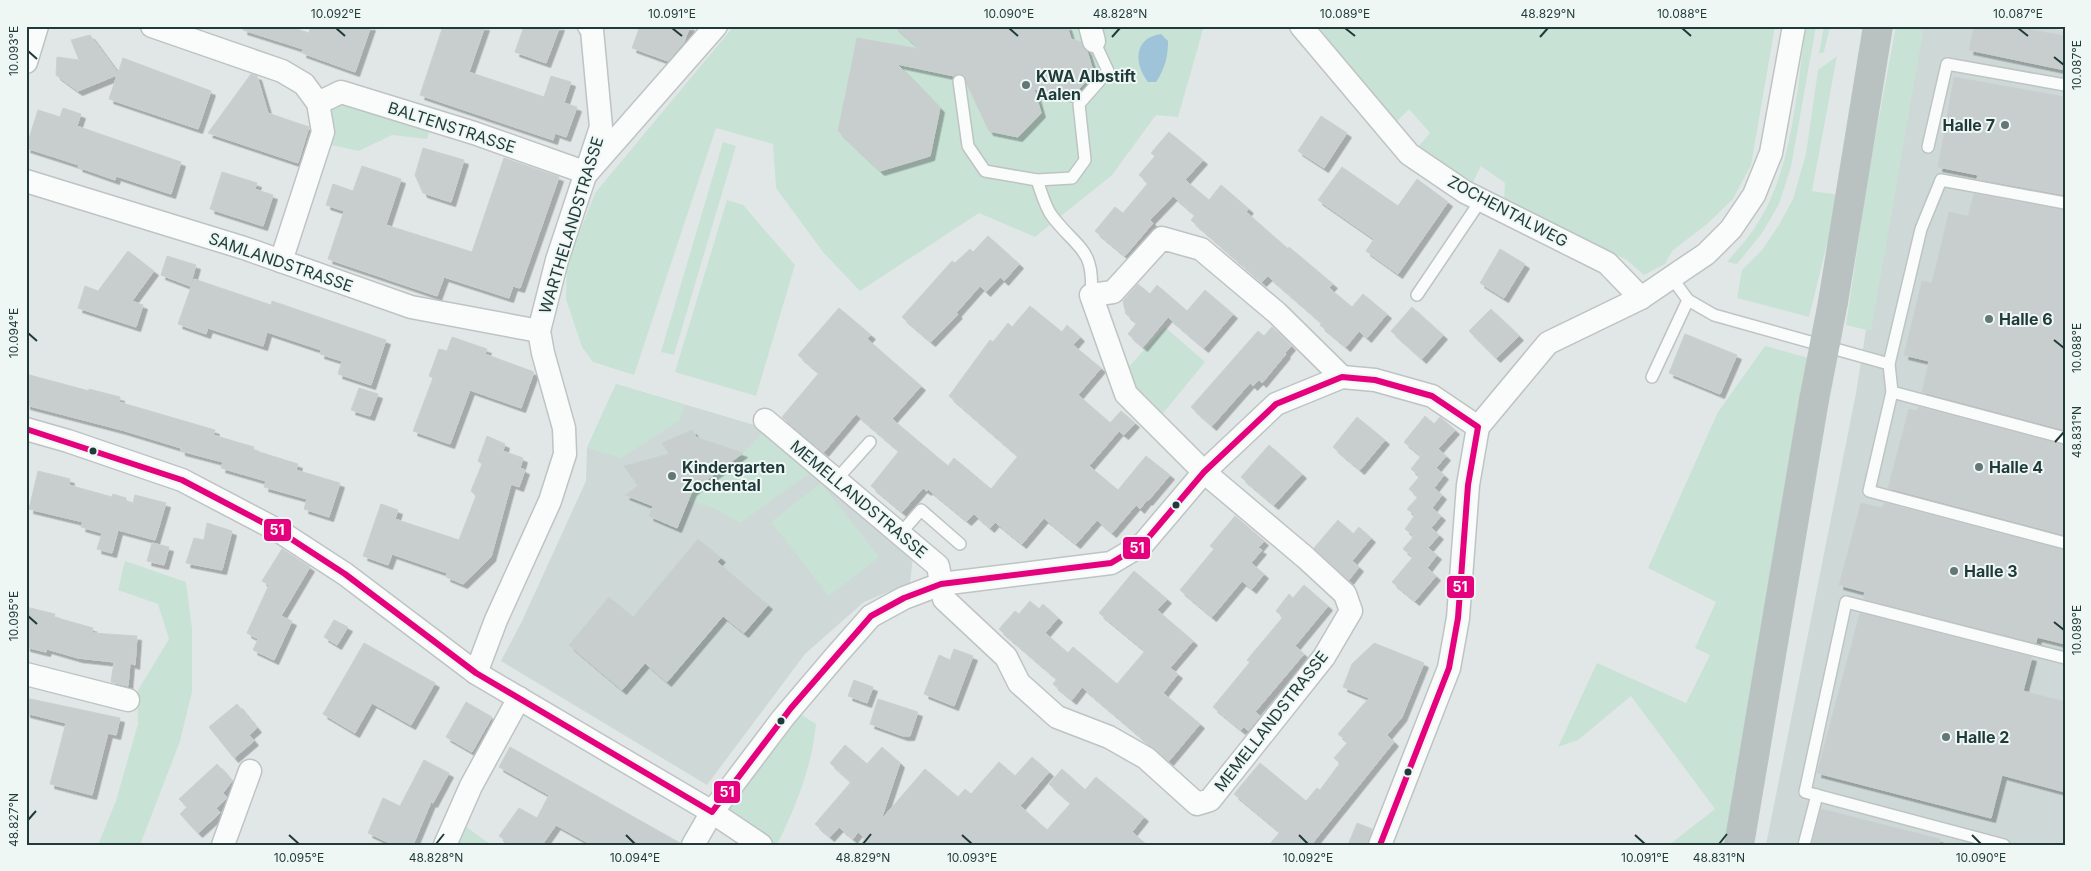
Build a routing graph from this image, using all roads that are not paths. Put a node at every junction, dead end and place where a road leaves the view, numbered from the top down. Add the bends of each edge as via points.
1 (38, 26) edge
2 (152, 26) edge
3 (589, 26) edge
4 (716, 26) edge
5 (1301, 26) edge
6 (1794, 26) edge
7 (1878, 26) edge
8 (1092, 34) edge
9 (26, 62) edge
10 (959, 81) dead end
11 (2065, 85) edge
12 (318, 103) junction
13 (1928, 147) dead end
14 (587, 173) junction
15 (1037, 180) junction
16 (26, 181) edge
17 (1481, 200) junction
18 (2065, 203) edge
19 (281, 261) junction
20 (1672, 278) junction
21 (1416, 295) dead end
22 (1091, 296) junction
23 (1641, 298) junction
24 (1688, 300) junction
25 (539, 331) junction
26 (1888, 364) junction
27 (1342, 376) junction
28 (1652, 377) dead end
29 (1892, 392) junction
30 (765, 420) dead end
31 (1478, 427) junction
32 (26, 429) edge
33 (2065, 438) edge
34 (870, 442) dead end
35 (1204, 472) junction
36 (836, 480) junction
37 (900, 534) junction
38 (2065, 543) edge
39 (960, 544) dead end
40 (941, 584) junction
41 (2065, 658) edge
42 (26, 674) edge
43 (476, 674) junction
44 (519, 698) junction
45 (128, 700) dead end
46 (250, 771) dead end
47 (1817, 795) junction
48 (712, 812) junction
49 (223, 845) edge
50 (445, 845) edge
51 (693, 845) edge
52 (761, 845) edge
53 (1380, 845) edge
54 (1739, 845) edge
55 (1804, 845) edge
56 (2004, 845) edge

1 - 9 street
2 - 12 street via 282,71 304,84
3 - 14 street, WARTHELANDSTRASSE via 592,30 601,127
4 - 14 street
5 - 17 street, ZOCHENTALWEG via 1409,154
6 - 20 street via 1771,153 1754,195 1731,229 1706,254
7 - 54 highway, bridge
8 - 15 lane via 1108,71 1079,104 1084,160 1072,178
10 - 15 lane via 968,146 985,171
11 - 13 lane via 1947,64
12 - 14 street, BALTENSTRASSE via 341,92 474,133
12 - 19 street via 323,132
14 - 25 street, WARTHELANDSTRASSE
15 - 22 lane via 1051,215 1084,250 1093,276
16 - 19 street, SAMLANDSTRASSE
17 - 21 lane
17 - 23 street, ZOCHENTALWEG via 1607,263
18 - 26 lane via 1941,180 1921,229
19 - 25 street, SAMLANDSTRASSE via 411,307
20 - 23 street
20 - 24 lane
22 - 27 street via 1113,292 1162,238 1201,249 1277,313
22 - 35 street via 1126,394
23 - 31 street via 1548,343
24 - 26 lane via 1714,315
24 - 28 lane
25 - 43 street, WARTHELANDSTRASSE via 564,428 564,454 550,501 496,620
26 - 29 lane
27 - 31 street via 1375,380 1432,396
27 - 35 street via 1276,404
29 - 33 lane
29 - 38 lane via 1869,491
30 - 36 street, MEMELLANDSTRASSE
31 - 53 street via 1468,486 1458,618 1449,668
32 - 43 street via 182,480 279,531 345,574
34 - 36 lane
35 - 40 street via 1143,544 1111,563
35 - 40 street, MEMELLANDSTRASSE via 1345,594 1351,611 1324,657 1210,800 1197,804 1146,758 1109,737 1057,718 1019,684 1006,657 944,599
36 - 37 street, MEMELLANDSTRASSE
37 - 39 lane via 921,510
37 - 40 street, MEMELLANDSTRASSE via 938,566
40 - 48 street via 904,598 871,616 791,708
41 - 47 lane via 1846,602 1805,792
42 - 45 street
43 - 44 street
44 - 48 street
44 - 50 street via 471,786
46 - 49 street
47 - 55 lane
47 - 56 lane
48 - 51 street
48 - 52 street

